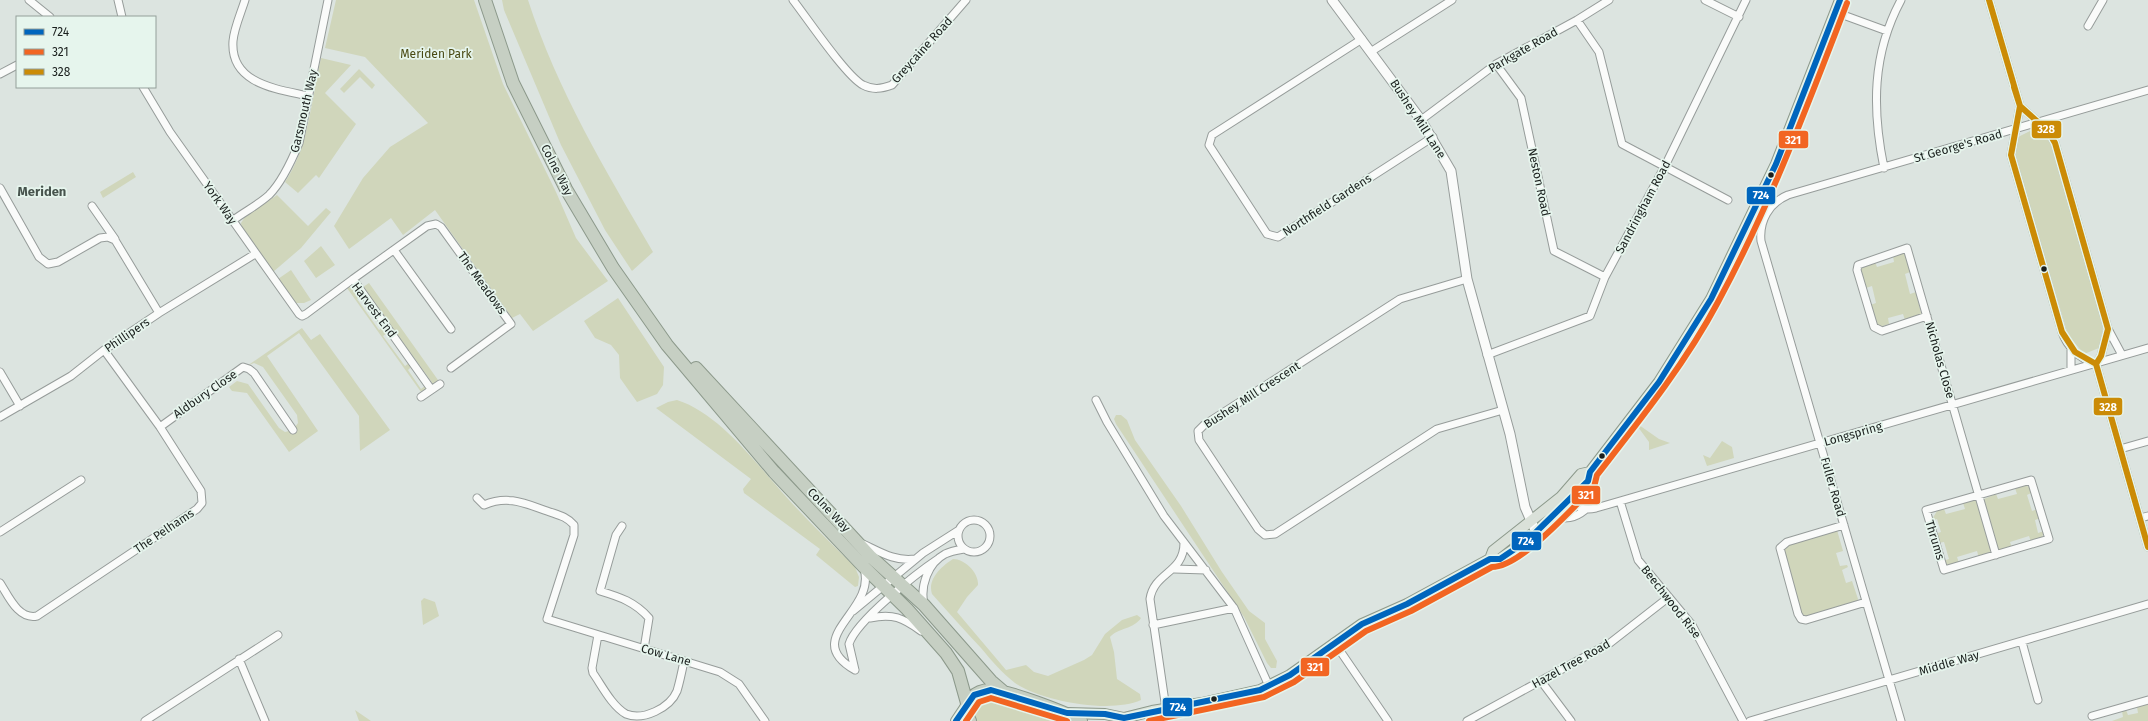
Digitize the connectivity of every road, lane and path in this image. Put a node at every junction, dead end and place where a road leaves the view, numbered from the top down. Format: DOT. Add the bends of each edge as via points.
graph roads {
  1 [pos="118,0"];
  2 [pos="245,0"];
  3 [pos="328,0"];
  4 [pos="485,0"];
  5 [pos="793,0"];
  6 [pos="966,0"];
  7 [pos="1332,0"];
  8 [pos="1452,0"];
  9 [pos="1609,0"];
  10 [pos="1705,0"];
  11 [pos="1746,0"];
  12 [pos="1840,0"];
  13 [pos="1901,0"];
  14 [pos="1989,0"];
  15 [pos="2103,0"];
  16 [pos="33,1"];
  17 [pos="1835,12"];
  18 [pos="49,16"];
  19 [pos="122,16"];
  20 [pos="1739,17"];
  21 [pos="1577,20"];
  22 [pos="2088,26"];
  23 [pos="1887,31"];
  24 [pos="1362,39"];
  25 [pos="1372,52"];
  26 [pos="1496,64"];
  27 [pos="16,66"];
  28 [pos="0,74"];
  29 [pos="144,88"];
  30 [pos="2148,90"];
  31 [pos="308,96"];
  32 [pos="2020,106"];
  33 [pos="1421,120"];
  34 [pos="2039,123"];
  35 [pos="2014,130"];
  36 [pos="1432,137"];
  37 [pos="1665,166"];
  38 [pos="1884,168"];
  39 [pos="0,188"];
  40 [pos="1728,200"];
  41 [pos="92,206"];
  42 [pos="1770,207"];
  43 [pos="232,220"];
  44 [pos="115,240"];
  45 [pos="394,250"];
  46 [pos="255,254"];
  47 [pos="1605,277"];
  48 [pos="353,279"];
  49 [pos="1467,279"];
  50 [pos="159,313"];
  51 [pos="302,316"];
  52 [pos="1927,316"];
  53 [pos="655,326"];
  54 [pos="451,329"];
  55 [pos="2108,329"];
  56 [pos="2071,348"];
  57 [pos="2148,348"];
  58 [pos="104,350"];
  59 [pos="1487,355"];
  60 [pos="2122,355"];
  61 [pos="2096,364"];
  62 [pos="451,368"];
  63 [pos="2071,370"];
  64 [pos="0,372"];
  65 [pos="440,384"];
  66 [pos="431,389"];
  67 [pos="421,397"];
  68 [pos="1096,400"];
  69 [pos="1953,405"];
  70 [pos="20,406"];
  71 [pos="1503,410"];
  72 [pos="0,417"];
  73 [pos="160,426"];
  74 [pos="293,430"];
  75 [pos="2148,441"];
  76 [pos="1820,443"];
  77 [pos="2120,449"];
  78 [pos="81,480"];
  79 [pos="1979,495"];
  80 [pos="1566,497"];
  81 [pos="477,498"];
  82 [pos="1620,501"];
  83 [pos="1585,510"];
  84 [pos="2148,516"];
  85 [pos="1553,517"];
  86 [pos="2140,518"];
  87 [pos="1530,522"];
  88 [pos="1844,525"];
  89 [pos="622,526"];
  90 [pos="959,530"];
  91 [pos="0,532"];
  92 [pos="1536,532"];
  93 [pos="861,543"];
  94 [pos="1184,543"];
  95 [pos="2148,547"];
  96 [pos="964,549"];
  97 [pos="1996,555"];
  98 [pos="916,558"];
  99 [pos="938,559"];
  100 [pos="1490,559"];
  101 [pos="864,567"];
  102 [pos="1174,569"];
  103 [pos="1206,570"];
  104 [pos="893,578"];
  105 [pos="0,584"];
  106 [pos="883,586"];
  107 [pos="903,587"];
  108 [pos="893,596"];
  109 [pos="1669,597"];
  110 [pos="1866,602"];
  111 [pos="2148,604"];
  112 [pos="924,605"];
  113 [pos="1234,608"];
  114 [pos="853,612"];
  115 [pos="869,618"];
  116 [pos="1153,625"];
  117 [pos="278,635"];
  118 [pos="598,635"];
  119 [pos="1334,642"];
  120 [pos="2022,642"];
  121 [pos="938,643"];
  122 [pos="644,649"];
  123 [pos="239,659"];
  124 [pos="684,661"];
  125 [pos="1889,680"];
  126 [pos="1541,681"];
  127 [pos="1269,686"];
  128 [pos="1005,693"];
  129 [pos="2038,700"];
  130 [pos="2148,700"];
  131 [pos="967,705"];
  132 [pos="1166,709"];
  133 [pos="1067,714"];
  134 [pos="2092,716"];
  135 [pos="1122,719"];
  136 [pos="145,721"];
  137 [pos="265,721"];
  138 [pos="765,721"];
  139 [pos="956,721"];
  140 [pos="970,721"];
  141 [pos="1080,721"];
  142 [pos="1388,721"];
  143 [pos="1467,721"];
  144 [pos="1571,721"];
  145 [pos="1743,721"];
  146 [pos="1750,721"];
  147 [pos="1901,721"];
  1 -- 19 [label="street"];
  2 -- 31 [label="street" via="233,41 235,59 241,71 267,86"];
  3 -- 31 [label="street, Garsmouth Way"];
  4 -- 53 [label="highway, Colne Way" via="513,83 566,189 613,268"];
  5 -- 6 [label="street, Greycaine Road" via="854,79 873,89 882,89 892,85"];
  7 -- 24 [label="street, Bushey Mill Lane"];
  8 -- 25 [label="street"];
  9 -- 21 [label="street, Parkgate Road"];
  10 -- 20 [label="street"];
  11 -- 20 [label="street, Sandringham Road"];
  12 -- 17 [label="main road"];
  13 -- 23 [label="street"];
  14 -- 32 [label="street"];
  15 -- 22 [label="street"];
  16 -- 18 [label="street"];
  17 -- 23 [label="street"];
  17 -- 80 [label="main road" via="1776,164 1711,299 1659,382 1590,472 1588,481"];
  20 -- 37 [label="street, Sandringham Road"];
  21 -- 26 [label="street, Parkgate Road"];
  21 -- 37 [label="street" via="1599,52 1622,144"];
  23 -- 38 [label="street" via="1875,103"];
  24 -- 25 [label="street, Bushey Mill Lane"];
  24 -- 36 [label="street, Northfield Gardens" via="1212,136 1209,145 1267,234 1278,237"];
  25 -- 33 [label="street, Bushey Mill Lane"];
  26 -- 33 [label="street, Parkgate Road"];
  26 -- 47 [label="street, Neston Road" via="1521,98 1554,251"];
  27 -- 28 [label="street"];
  29 -- 43 [label="street, York Way" via="170,132"];
  30 -- 34 [label="street, St George's Road"];
  31 -- 43 [label="street, Garsmouth Way" via="299,143 288,168 269,194"];
  32 -- 34 [label="street"];
  32 -- 35 [label="street"];
  33 -- 36 [label="street, Bushey Mill Lane"];
  34 -- 35 [label="street, St George's Road"];
  34 -- 55 [label="street" via="2048,131 2055,143"];
  35 -- 38 [label="street, St George's Road"];
  35 -- 56 [label="street" via="2011,155 2062,332"];
  36 -- 49 [label="street, Bushey Mill Lane" via="1451,171"];
  37 -- 40 [label="street"];
  37 -- 47 [label="street, Sandringham Road"];
  38 -- 42 [label="street, St George's Road" via="1788,195"];
  39 -- 44 [label="street" via="39,257 48,264 58,262 100,238 108,237"];
  41 -- 44 [label="street"];
  42 -- 76 [label="street, Fuller Road" via="1762,223 1761,241"];
  43 -- 46 [label="street, York Way"];
  44 -- 50 [label="street"];
  45 -- 48 [label="street, The Meadows"];
  45 -- 54 [label="street"];
  45 -- 62 [label="street, The Meadows" via="427,226 436,224 441,227 511,324"];
  46 -- 50 [label="street, Phillipers"];
  46 -- 51 [label="street, York Way"];
  47 -- 59 [label="street, Sandringham Road" via="1590,316"];
  48 -- 51 [label="street, Harvest End"];
  48 -- 66 [label="street, Harvest End"];
  49 -- 59 [label="street, Bushey Mill Lane"];
  49 -- 71 [label="street, Bushey Mill Crescent" via="1400,299 1204,425 1198,431 1199,440 1258,529 1265,535 1275,534 1437,429"];
  50 -- 58 [label="street, Phillipers"];
  52 -- 52 [label="street, Nicholas Close" via="1907,248 1858,265 1857,270 1877,330 1882,331"];
  52 -- 69 [label="street, Nicholas Close"];
  53 -- 93 [label="highway, Colne Way" via="673,341 754,432"];
  53 -- 101 [label="highway, Colne Way" via="667,345 756,452"];
  55 -- 60 [label="street"];
  55 -- 61 [label="street" via="2101,356"];
  56 -- 61 [label="street" via="2086,361"];
  56 -- 63 [label="street"];
  57 -- 60 [label="street, Longspring"];
  58 -- 70 [label="street, Phillipers" via="71,376"];
  58 -- 73 [label="street, The Pelhams"];
  59 -- 71 [label="street, Bushey Mill Lane"];
  60 -- 61 [label="street, Longspring"];
  61 -- 63 [label="street, Longspring"];
  61 -- 77 [label="street"];
  63 -- 69 [label="street, Longspring"];
  64 -- 70 [label="street"];
  65 -- 66 [label="street"];
  66 -- 67 [label="street"];
  68 -- 94 [label="street" via="1164,516"];
  69 -- 76 [label="street, Longspring"];
  69 -- 79 [label="street"];
  70 -- 72 [label="street, Phillipers"];
  71 -- 87 [label="street, Bushey Mill Lane"];
  73 -- 74 [label="street, Aldbury Close" via="243,367 254,373"];
  73 -- 105 [label="street, The Pelhams" via="201,491 202,503 197,509 37,616 22,614"];
  75 -- 77 [label="street"];
  76 -- 82 [label="street, Longspring"];
  76 -- 88 [label="street, Fuller Road"];
  77 -- 86 [label="street"];
  78 -- 91 [label="street"];
  79 -- 97 [label="street"];
  79 -- 97 [label="street, Thrums" via="2031,480 2041,510 2049,539"];
  79 -- 97 [label="street, Thrums" via="1926,510 1934,541 1944,570"];
  80 -- 83 [label="street" via="1579,509"];
  80 -- 85 [label="main road"];
  80 -- 87 [label="main road"];
  81 -- 118 [label="street, Cow Lane" via="484,505 496,500 525,502 567,517 574,525 572,540 547,619"];
  82 -- 83 [label="street, Longspring"];
  82 -- 109 [label="street, Beechwood Rise" via="1638,560"];
  83 -- 85 [label="street, Longspring" via="1577,517"];
  84 -- 86 [label="street"];
  85 -- 92 [label="main road"];
  86 -- 95 [label="street"];
  87 -- 92 [label="street, Bushey Mill Lane"];
  87 -- 100 [label="main road" via="1493,551"];
  88 -- 110 [label="street, Fuller Road"];
  88 -- 110 [label="street" via="1783,543 1780,548 1782,558 1799,616 1803,620"];
  89 -- 122 [label="street" via="616,535 600,591 624,598 640,608 649,618"];
  90 -- 96 [label="street" via="959,542"];
  90 -- 96 [label="street" via="964,524 976,521 986,527 989,535 988,543 981,550 971,552"];
  90 -- 98 [label="street"];
  92 -- 100 [label="main road" via="1520,547 1500,560"];
  93 -- 98 [label="street" via="893,557 904,560"];
  93 -- 104 [label="highway, Colne Way" via="871,557"];
  94 -- 102 [label="street" via="1183,554"];
  94 -- 103 [label="street"];
  96 -- 99 [label="street" via="946,553"];
  98 -- 104 [label="street"];
  99 -- 107 [label="street"];
  99 -- 112 [label="street" via="924,581"];
  100 -- 119 [label="main road" via="1407,604 1362,624"];
  101 -- 106 [label="highway, Colne Way"];
  101 -- 114 [label="street" via="866,590"];
  102 -- 103 [label="street"];
  102 -- 116 [label="street" via="1159,580 1153,589 1150,599"];
  103 -- 113 [label="street"];
  104 -- 106 [label="street"];
  104 -- 107 [label="highway, Colne Way"];
  106 -- 108 [label="highway, Colne Way"];
  106 -- 114 [label="street"];
  107 -- 108 [label="street"];
  107 -- 112 [label="highway, Colne Way"];
  108 -- 115 [label="street"];
  108 -- 121 [label="highway, Colne Way"];
  109 -- 126 [label="street, Hazel Tree Road" via="1610,643"];
  109 -- 145 [label="street, Beechwood Rise" via="1699,636"];
  110 -- 125 [label="street, Fuller Road"];
  111 -- 120 [label="street, Middle Way"];
  112 -- 128 [label="highway, Colne Way" via="991,681"];
  113 -- 116 [label="street"];
  113 -- 127 [label="street"];
  114 -- 115 [label="street" via="840,626 835,645 843,664 855,670 849,644 857,628"];
  115 -- 121 [label="street" via="883,615 904,619"];
  116 -- 132 [label="street"];
  117 -- 123 [label="street"];
  118 -- 122 [label="street, Cow Lane"];
  118 -- 124 [label="street" via="593,673 619,709 630,717 654,714 668,703 677,691"];
  119 -- 127 [label="main road" via="1300,668"];
  119 -- 142 [label="street"];
  120 -- 125 [label="street, Middle Way"];
  120 -- 129 [label="street"];
  121 -- 131 [label="highway, Colne Way" via="958,671"];
  122 -- 124 [label="street, Cow Lane"];
  123 -- 136 [label="street"];
  123 -- 137 [label="street"];
  124 -- 138 [label="street, Cow Lane" via="712,668 734,680 747,693"];
  125 -- 146 [label="street, Middle Way"];
  125 -- 147 [label="street, Fuller Road"];
  126 -- 143 [label="street, Hazel Tree Road"];
  126 -- 144 [label="street"];
  127 -- 132 [label="main road" via="1250,693"];
  128 -- 131 [label="highway" via="982,691 974,695"];
  128 -- 133 [label="highway"];
  130 -- 134 [label="street"];
  131 -- 139 [label="main road"];
  131 -- 140 [label="highway, Colne Way"];
  132 -- 135 [label="main road"];
  133 -- 135 [label="main road" via="1105,714"];
  133 -- 141 [label="highway"];
}
